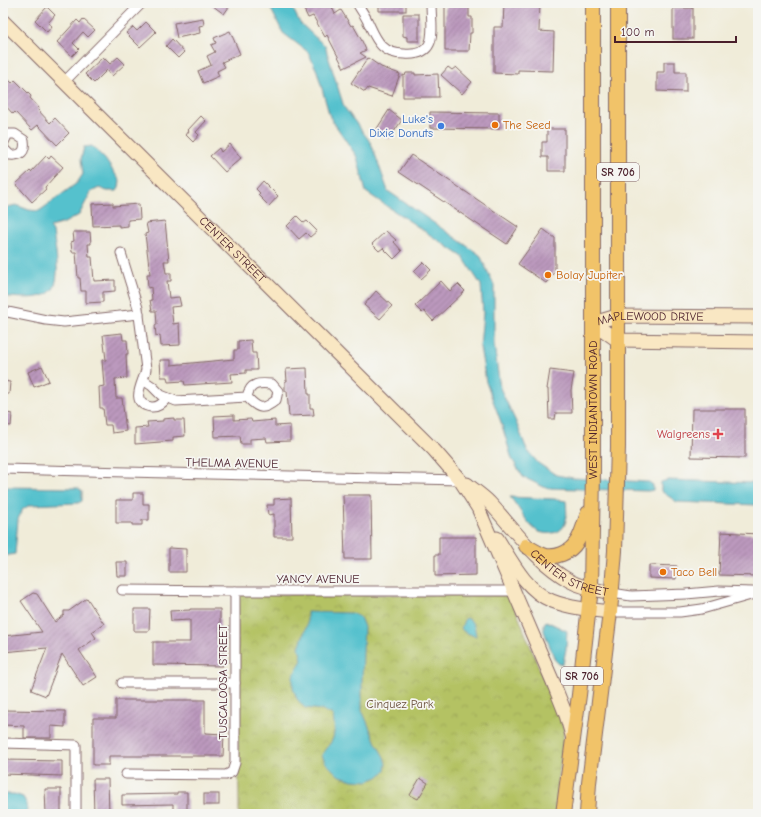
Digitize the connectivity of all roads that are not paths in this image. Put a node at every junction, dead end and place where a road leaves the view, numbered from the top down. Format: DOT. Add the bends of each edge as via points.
graph roads {
  1 [pos="142,3"];
  2 [pos="357,3"];
  3 [pos="431,3"];
  4 [pos="593,3"];
  5 [pos="618,3"];
  6 [pos="3,21"];
  7 [pos="64,82"];
  8 [pos="121,253"];
  9 [pos="3,311"];
  10 [pos="139,314"];
  11 [pos="617,316"];
  12 [pos="758,318"];
  13 [pos="593,324"];
  14 [pos="617,340"];
  15 [pos="758,342"];
  16 [pos="143,380"];
  17 [pos="247,397"];
  18 [pos="167,398"];
  19 [pos="3,469"];
  20 [pos="460,480"];
  21 [pos="593,499"];
  22 [pos="478,508"];
  23 [pos="526,546"];
  24 [pos="591,588"];
  25 [pos="122,590"];
  26 [pos="235,591"];
  27 [pos="513,591"];
  28 [pos="612,593"];
  29 [pos="758,593"];
  30 [pos="589,610"];
  31 [pos="610,612"];
  32 [pos="122,683"];
  33 [pos="235,683"];
  34 [pos="573,741"];
  35 [pos="3,743"];
  36 [pos="126,774"];
  37 [pos="76,814"];
  38 [pos="563,814"];
  39 [pos="587,814"];
  1 -- 7 [label="street"];
  2 -- 3 [label="street" via="377,40 389,52 420,54 428,48 431,41"];
  4 -- 13 [label="main road, WEST INDIANTOWN ROAD / SR 706"];
  5 -- 11 [label="main road, WEST INDIANTOWN ROAD / SR 706"];
  6 -- 7 [label="street, CENTER STREET"];
  7 -- 20 [label="street, CENTER STREET" via="434,450"];
  8 -- 10 [label="street"];
  9 -- 10 [label="street" via="64,322"];
  10 -- 16 [label="street" via="146,369"];
  11 -- 12 [label="street, MAPLEWOOD DRIVE"];
  11 -- 13 [label="street, MAPLEWOOD DRIVE"];
  11 -- 14 [label="main road, WEST INDIANTOWN ROAD / SR 706"];
  13 -- 14 [label="street, MAPLEWOOD DRIVE"];
  13 -- 21 [label="main road, WEST INDIANTOWN ROAD / SR 706"];
  14 -- 15 [label="street, MAPLEWOOD DRIVE"];
  14 -- 28 [label="main road, WEST INDIANTOWN ROAD / SR 706" via="617,472"];
  16 -- 18 [label="street"];
  16 -- 18 [label="street" via="138,391 141,402 152,407 162,404"];
  17 -- 18 [label="street" via="182,401"];
  19 -- 20 [label="street, THELMA AVENUE"];
  20 -- 22 [label="street, CENTER STREET"];
  20 -- 23 [label="street, CENTER STREET" via="488,500"];
  21 -- 23 [label="main road" via="580,536 570,550 546,556"];
  21 -- 24 [label="main road, WEST INDIANTOWN ROAD / SR 706"];
  22 -- 27 [label="street, CENTER STREET"];
  22 -- 30 [label="street" via="519,572 535,589 551,601"];
  23 -- 24 [label="street, CENTER STREET" via="571,582"];
  24 -- 28 [label="street, CENTER STREET"];
  24 -- 30 [label="main road, WEST INDIANTOWN ROAD / SR 706"];
  25 -- 26 [label="street, YANCY AVENUE"];
  26 -- 27 [label="street, YANCY AVENUE"];
  26 -- 33 [label="street, TUSCALOOSA STREET"];
  27 -- 34 [label="street, CENTER STREET" via="561,702"];
  28 -- 29 [label="street, CENTER STREET" via="631,596 718,591"];
  28 -- 31 [label="main road, WEST INDIANTOWN ROAD / SR 706"];
  29 -- 31 [label="street, CENTER STREET" via="702,609 680,612"];
  30 -- 31 [label="street"];
  30 -- 34 [label="main road, WEST INDIANTOWN ROAD / SR 706"];
  31 -- 39 [label="main road, WEST INDIANTOWN ROAD / SR 706" via="595,723"];
  32 -- 33 [label="street"];
  33 -- 36 [label="street, TUSCALOOSA STREET" via="235,763 232,772 226,775"];
  34 -- 38 [label="main road, WEST INDIANTOWN ROAD / SR 706"];
  35 -- 37 [label="street" via="76,744"];
}
